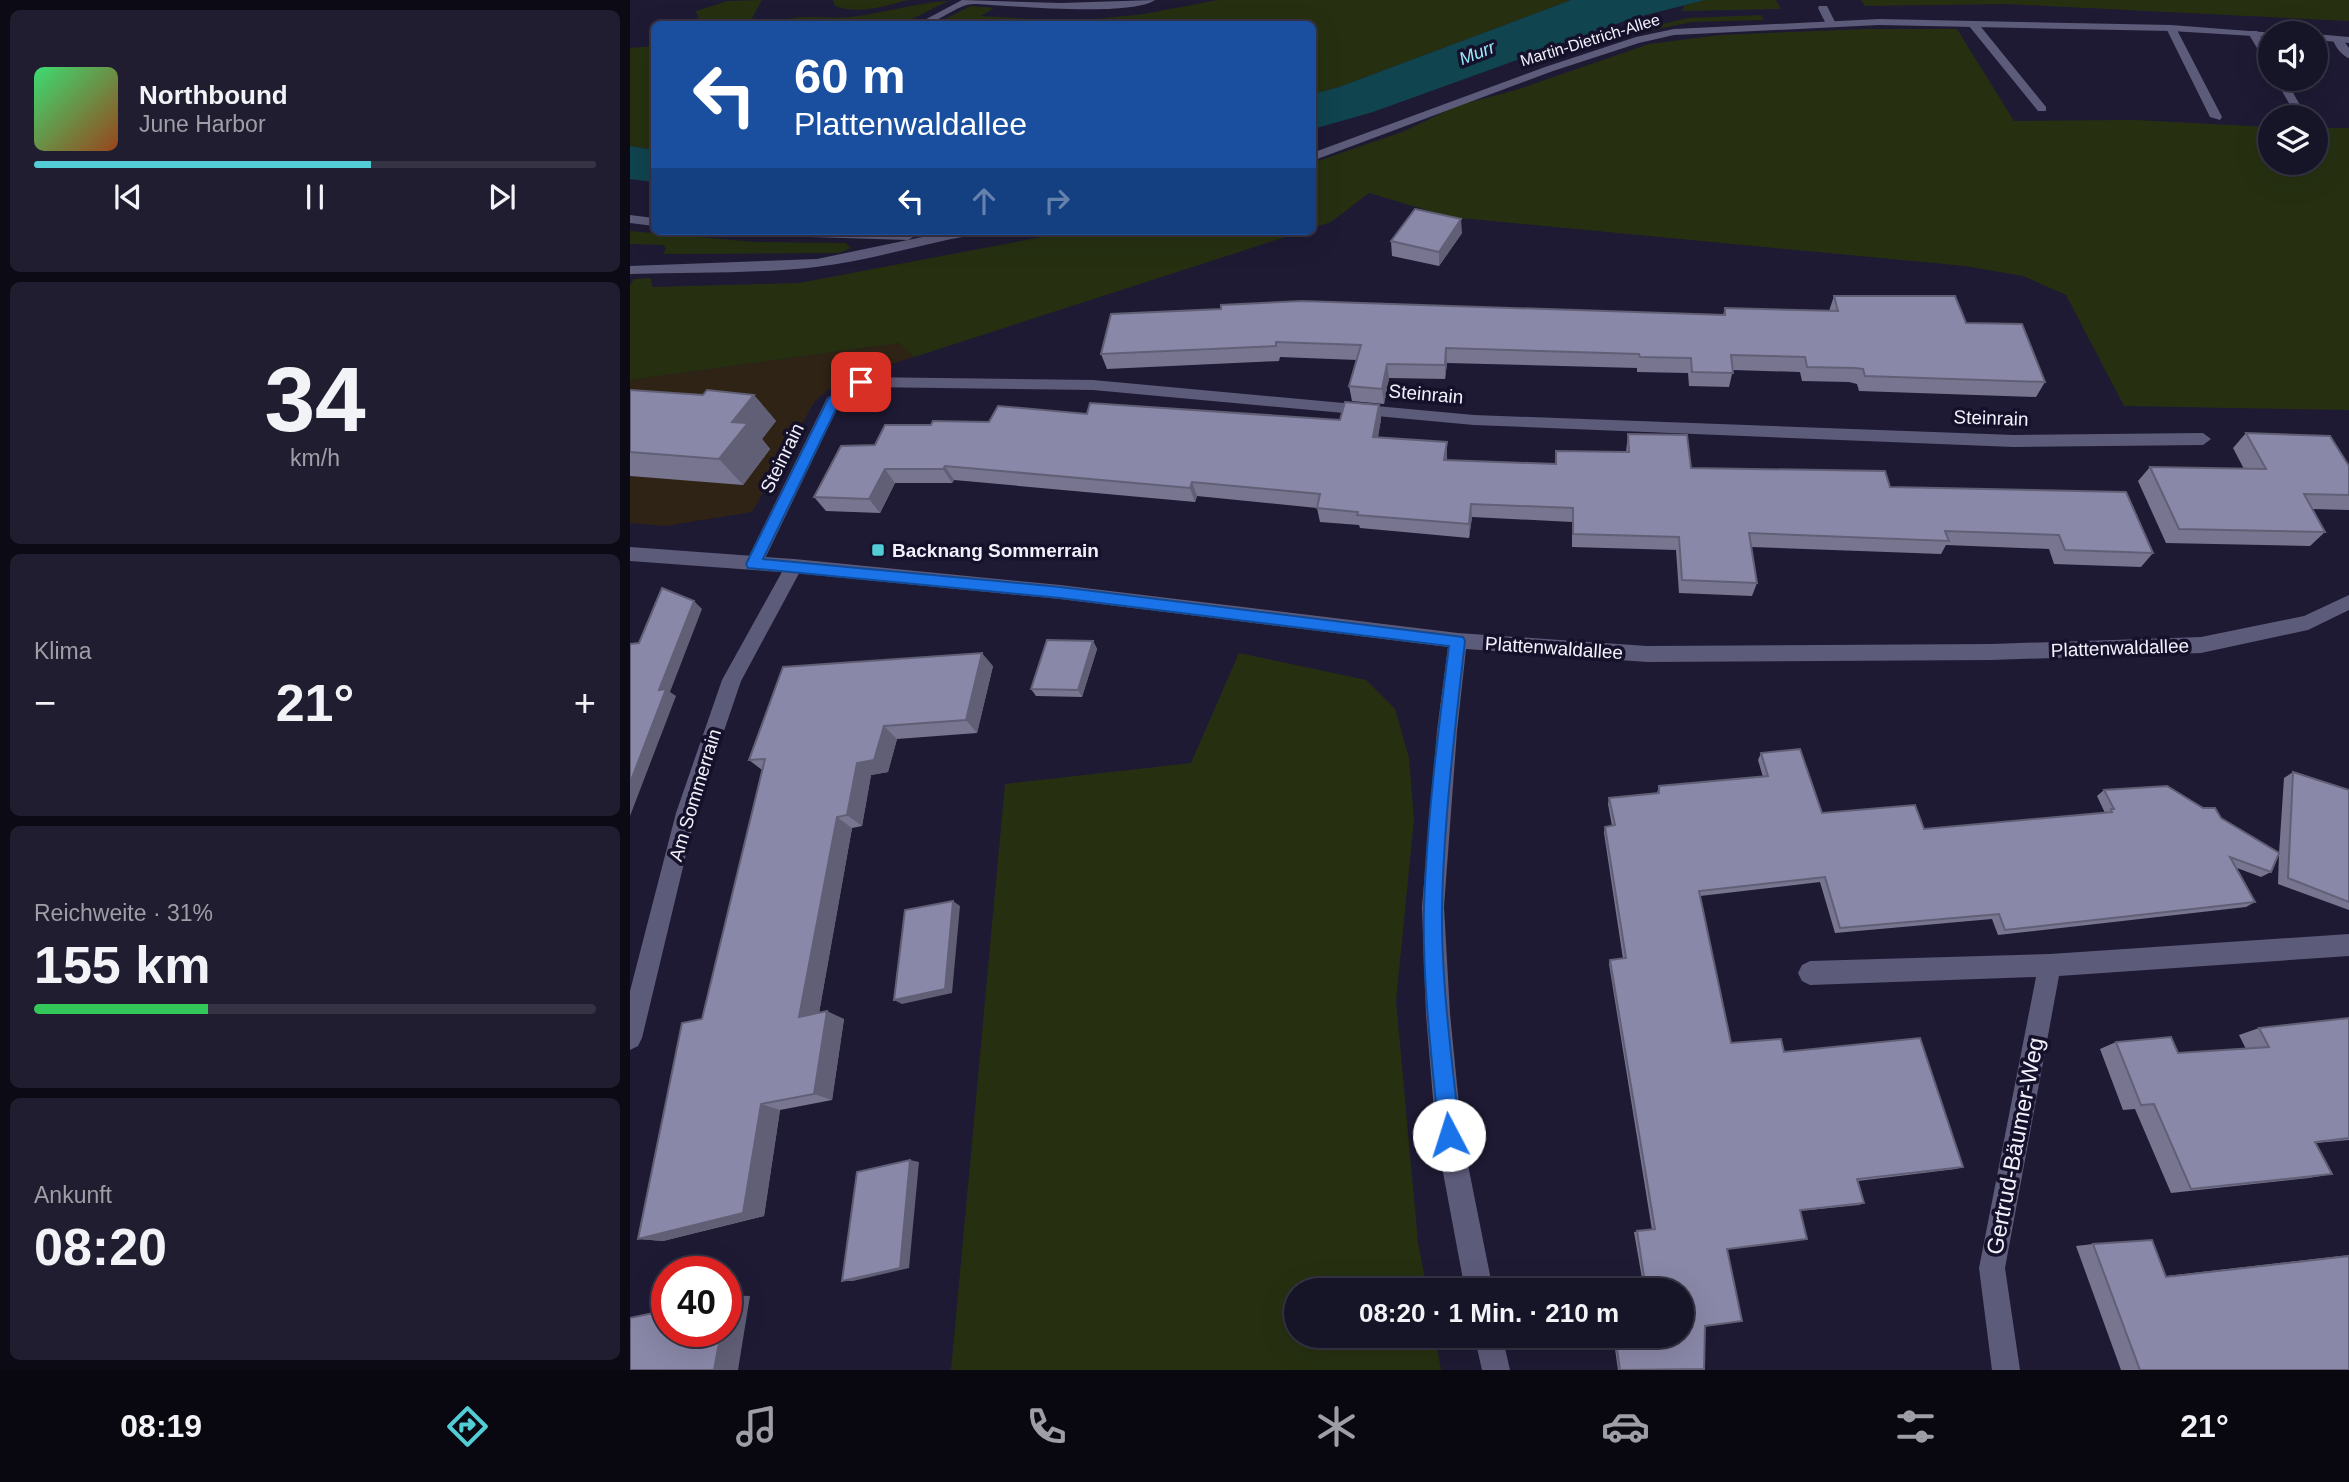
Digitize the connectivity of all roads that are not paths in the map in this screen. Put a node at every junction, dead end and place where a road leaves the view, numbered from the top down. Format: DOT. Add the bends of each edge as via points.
graph roads {
  1 [pos="971,0"];
  2 [pos="1150,0"];
  3 [pos="1823,8"];
  4 [pos="928,21"];
  5 [pos="1831,24"];
  6 [pos="1973,24"];
  7 [pos="2172,28"];
  8 [pos="2253,33"];
  9 [pos="2258,33"];
  10 [pos="2343,39"];
  11 [pos="2258,41"];
  12 [pos="2349,55"];
  13 [pos="2042,109"];
  14 [pos="2216,117"];
  15 [pos="1316,156"];
  16 [pos="630,219"];
  17 [pos="651,222"];
  18 [pos="863,235"];
  19 [pos="944,235"];
  20 [pos="937,236"];
  21 [pos="630,270"];
  22 [pos="2203,439"];
  23 [pos="630,554"];
  24 [pos="754,564"];
  25 [pos="794,566"];
  26 [pos="2349,602"];
  27 [pos="1458,641"];
  28 [pos="2349,945"];
  29 [pos="2050,965"];
  30 [pos="1810,974"];
  31 [pos="630,1038"];
  32 [pos="1477,1278"];
  33 [pos="1491,1348"];
  34 [pos="1496,1370"];
  35 [pos="2006,1370"];
  1 -- 2 [label="street" via="1068,6"];
  1 -- 4 [label="street"];
  3 -- 5 [label="street"];
  5 -- 6 [label="street, Martin-Dietrich-Allee"];
  5 -- 15 [label="street, Martin-Dietrich-Allee" via="1696,30 1636,40"];
  6 -- 7 [label="street, Martin-Dietrich-Allee"];
  6 -- 13 [label="street"];
  7 -- 8 [label="street, Martin-Dietrich-Allee"];
  7 -- 14 [label="street"];
  8 -- 9 [label="street, Martin-Dietrich-Allee"];
  8 -- 11 [label="street"];
  10 -- 12 [label="street"];
  16 -- 17 [label="street"];
  18 -- 20 [label="street"];
  19 -- 20 [label="street"];
  20 -- 21 [label="street" via="843,260"];
  22 -- 24 [label="street, Steinrain" via="2014,441 1488,420 1093,386 861,382 833,402"];
  23 -- 24 [label="street, Plattenwaldallee"];
  24 -- 25 [label="street, Plattenwaldallee"];
  25 -- 27 [label="street, Plattenwaldallee" via="1060,592"];
  25 -- 31 [label="street, Am Sommerrain" via="732,680 686,813"];
  26 -- 27 [label="street, Plattenwaldallee" via="2308,623 2201,645 1991,652 1647,654"];
  27 -- 32 [label="street" via="1433,907 1449,1135"];
  28 -- 29 [label="street"];
  29 -- 30 [label="street"];
  29 -- 35 [label="street, Gertrud-Bäumer-Weg" via="1992,1268"];
  33 -- 34 [label="street"];
}
